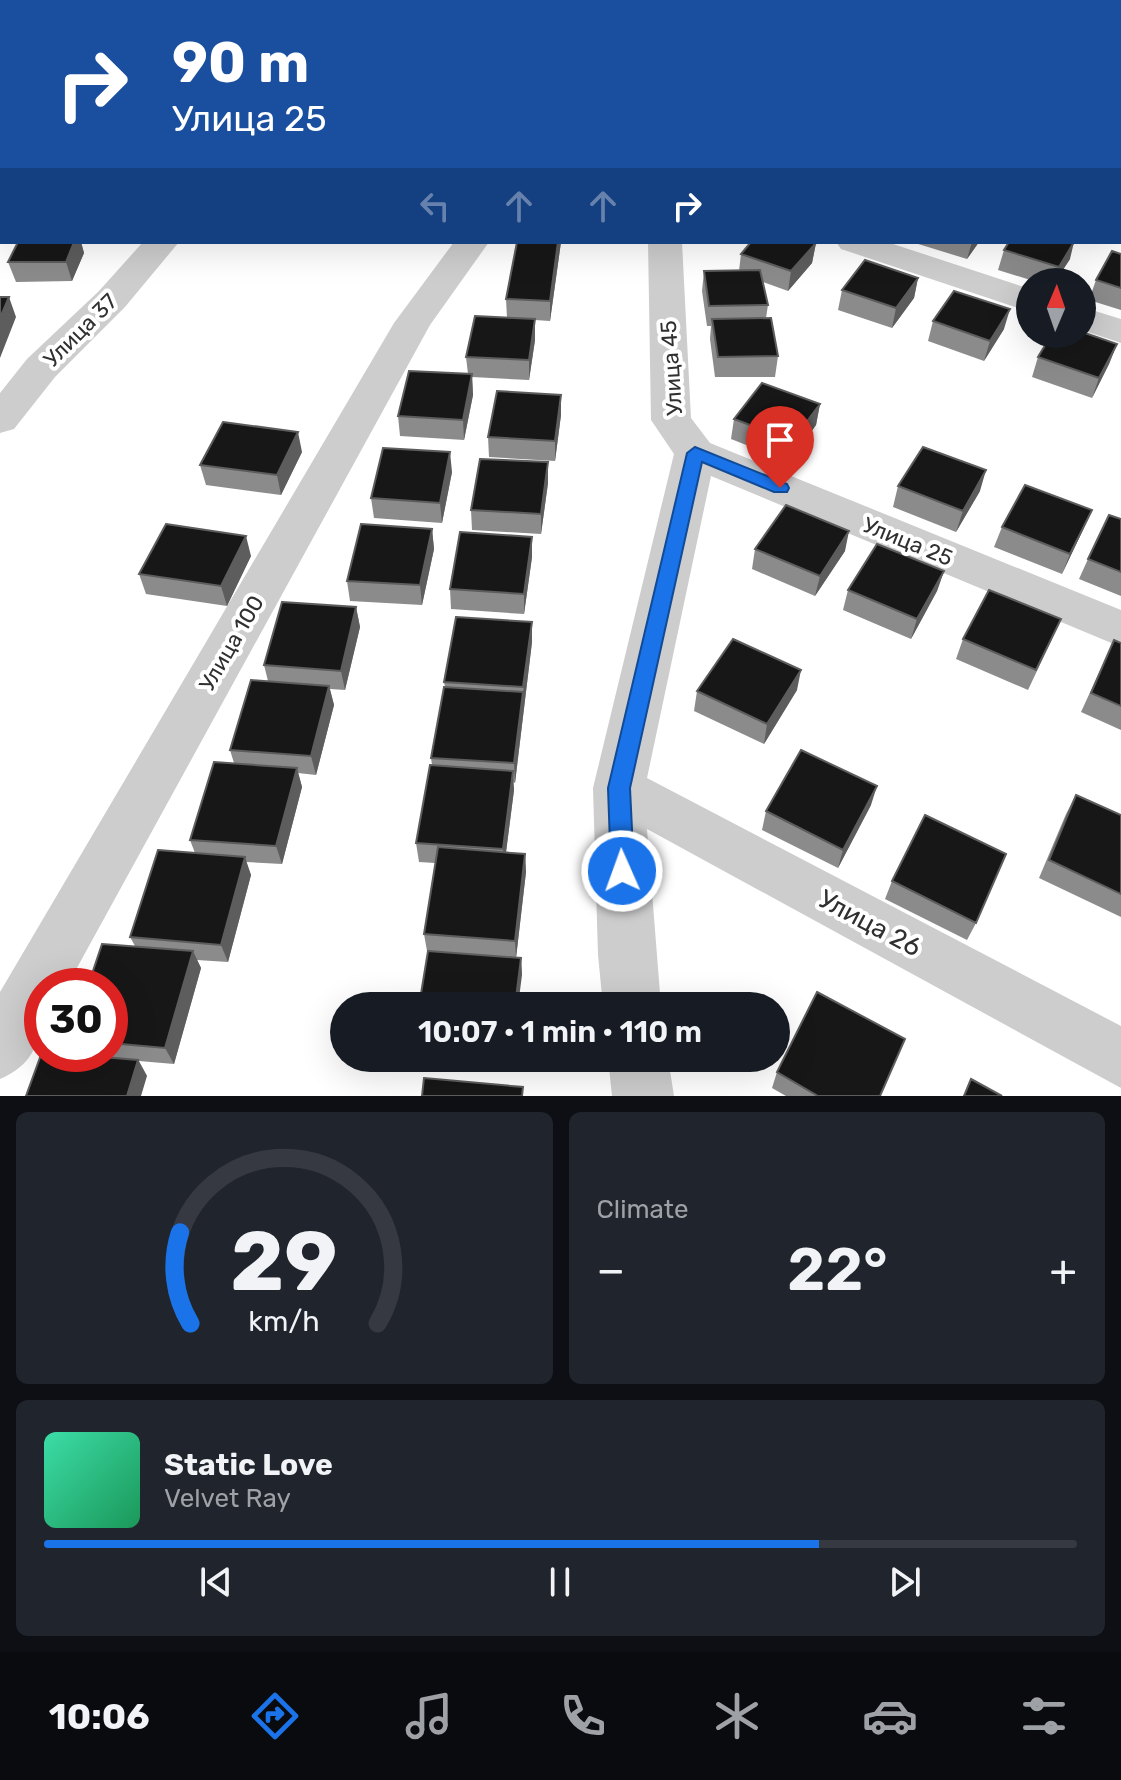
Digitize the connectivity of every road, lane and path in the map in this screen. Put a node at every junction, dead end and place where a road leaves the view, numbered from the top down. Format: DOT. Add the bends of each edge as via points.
graph roads {
  1 [pos="160,244"];
  2 [pos="471,244"];
  3 [pos="665,244"];
  4 [pos="859,244"];
  5 [pos="1016,296"];
  6 [pos="1096,323"];
  7 [pos="1121,331"];
  8 [pos="0,420"];
  9 [pos="695,453"];
  10 [pos="1121,629"];
  11 [pos="619,788"];
  12 [pos="630,992"];
  13 [pos="0,1049"];
  14 [pos="1121,1058"];
  15 [pos="640,1072"];
  16 [pos="643,1096"];
  1 -- 8 [label="street, Улица 37" via="41,368"];
  2 -- 13 [label="street, Улица 100" via="413,323"];
  3 -- 9 [label="street, Улица 45" via="671,420"];
  4 -- 5 [label="street"];
  6 -- 7 [label="street"];
  9 -- 10 [label="street, Улица 25"];
  9 -- 11 [label="street"];
  11 -- 12 [label="street"];
  11 -- 14 [label="street, Улица 26"];
  15 -- 16 [label="street"];
}
